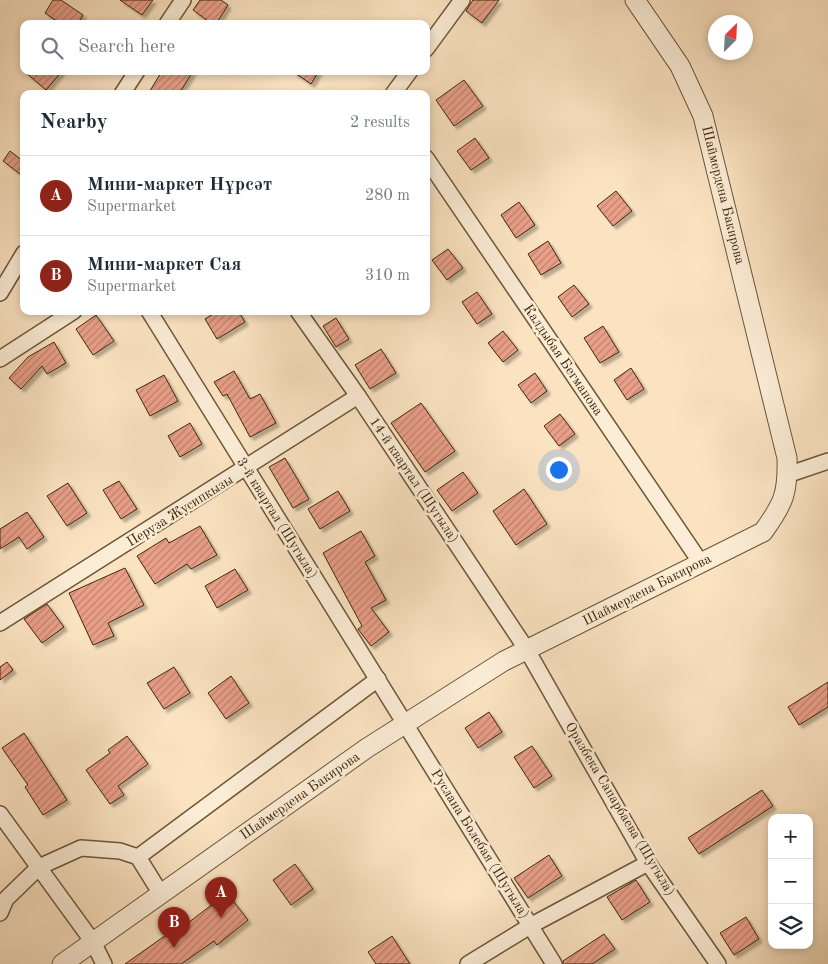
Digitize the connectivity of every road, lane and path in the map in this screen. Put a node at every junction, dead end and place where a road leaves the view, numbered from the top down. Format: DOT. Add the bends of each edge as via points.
graph roads {
  1 [pos="183,0"];
  2 [pos="462,0"];
  3 [pos="635,0"];
  4 [pos="170,20"];
  5 [pos="430,44"];
  6 [pos="134,75"];
  7 [pos="407,75"];
  8 [pos="124,90"];
  9 [pos="396,90"];
  10 [pos="430,164"];
  11 [pos="20,260"];
  12 [pos="0,293"];
  13 [pos="68,315"];
  14 [pos="151,315"];
  15 [pos="301,315"];
  16 [pos="0,359"];
  17 [pos="358,396"];
  18 [pos="828,461"];
  19 [pos="246,469"];
  20 [pos="787,475"];
  21 [pos="701,563"];
  22 [pos="0,623"];
  23 [pos="527,650"];
  24 [pos="378,679"];
  25 [pos="406,724"];
  26 [pos="0,814"];
  27 [pos="138,857"];
  28 [pos="648,863"];
  29 [pos="38,867"];
  30 [pos="162,894"];
  31 [pos="0,913"];
  32 [pos="530,926"];
  33 [pos="93,942"];
  34 [pos="62,964"];
  35 [pos="104,964"];
  36 [pos="468,964"];
  37 [pos="554,964"];
  38 [pos="718,964"];
  1 -- 4 [label="street"];
  2 -- 5 [label="street"];
  3 -- 20 [label="street, Шаймердена Бакирова" via="680,66 703,116 774,401 787,458"];
  6 -- 8 [label="street"];
  7 -- 9 [label="street"];
  10 -- 21 [label="street, Калдыбая Бегманова"];
  11 -- 12 [label="street"];
  13 -- 16 [label="street"];
  14 -- 19 [label="street, 3-й квартал (Шугыла)"];
  15 -- 17 [label="street, 14-й квартал (Шугыла)"];
  17 -- 19 [label="street, Перуза Жусипкызы"];
  17 -- 23 [label="street, 14-й квартал (Шугыла)"];
  18 -- 20 [label="street"];
  19 -- 22 [label="street, Перуза Жусипкызы"];
  19 -- 24 [label="street, 3-й квартал (Шугыла)"];
  20 -- 21 [label="street, Шаймердена Бакирова" via="788,486 777,513 763,532"];
  21 -- 23 [label="street, Шаймердена Бакирова"];
  23 -- 25 [label="street, Шаймердена Бакирова" via="504,661"];
  23 -- 28 [label="street, Оразбека Сапарбаева (Шугыла)"];
  24 -- 25 [label="street, 3-й квартал (Шугыла)"];
  24 -- 27 [label="street"];
  25 -- 30 [label="street, Шаймердена Бакирова" via="367,748"];
  25 -- 32 [label="street, Руслана Болебая (Шугыла)"];
  26 -- 29 [label="street"];
  27 -- 29 [label="street" via="120,851 80,848"];
  27 -- 30 [label="street"];
  28 -- 32 [label="street"];
  28 -- 38 [label="street, Оразбека Сапарбаева (Шугыла)"];
  29 -- 31 [label="street" via="6,899"];
  29 -- 33 [label="street"];
  30 -- 33 [label="street, Шаймердена Бакирова"];
  32 -- 36 [label="street"];
  32 -- 37 [label="street, Руслана Болебая (Шугыла)"];
  33 -- 34 [label="street, Шаймердена Бакирова"];
  33 -- 35 [label="street"];
}
